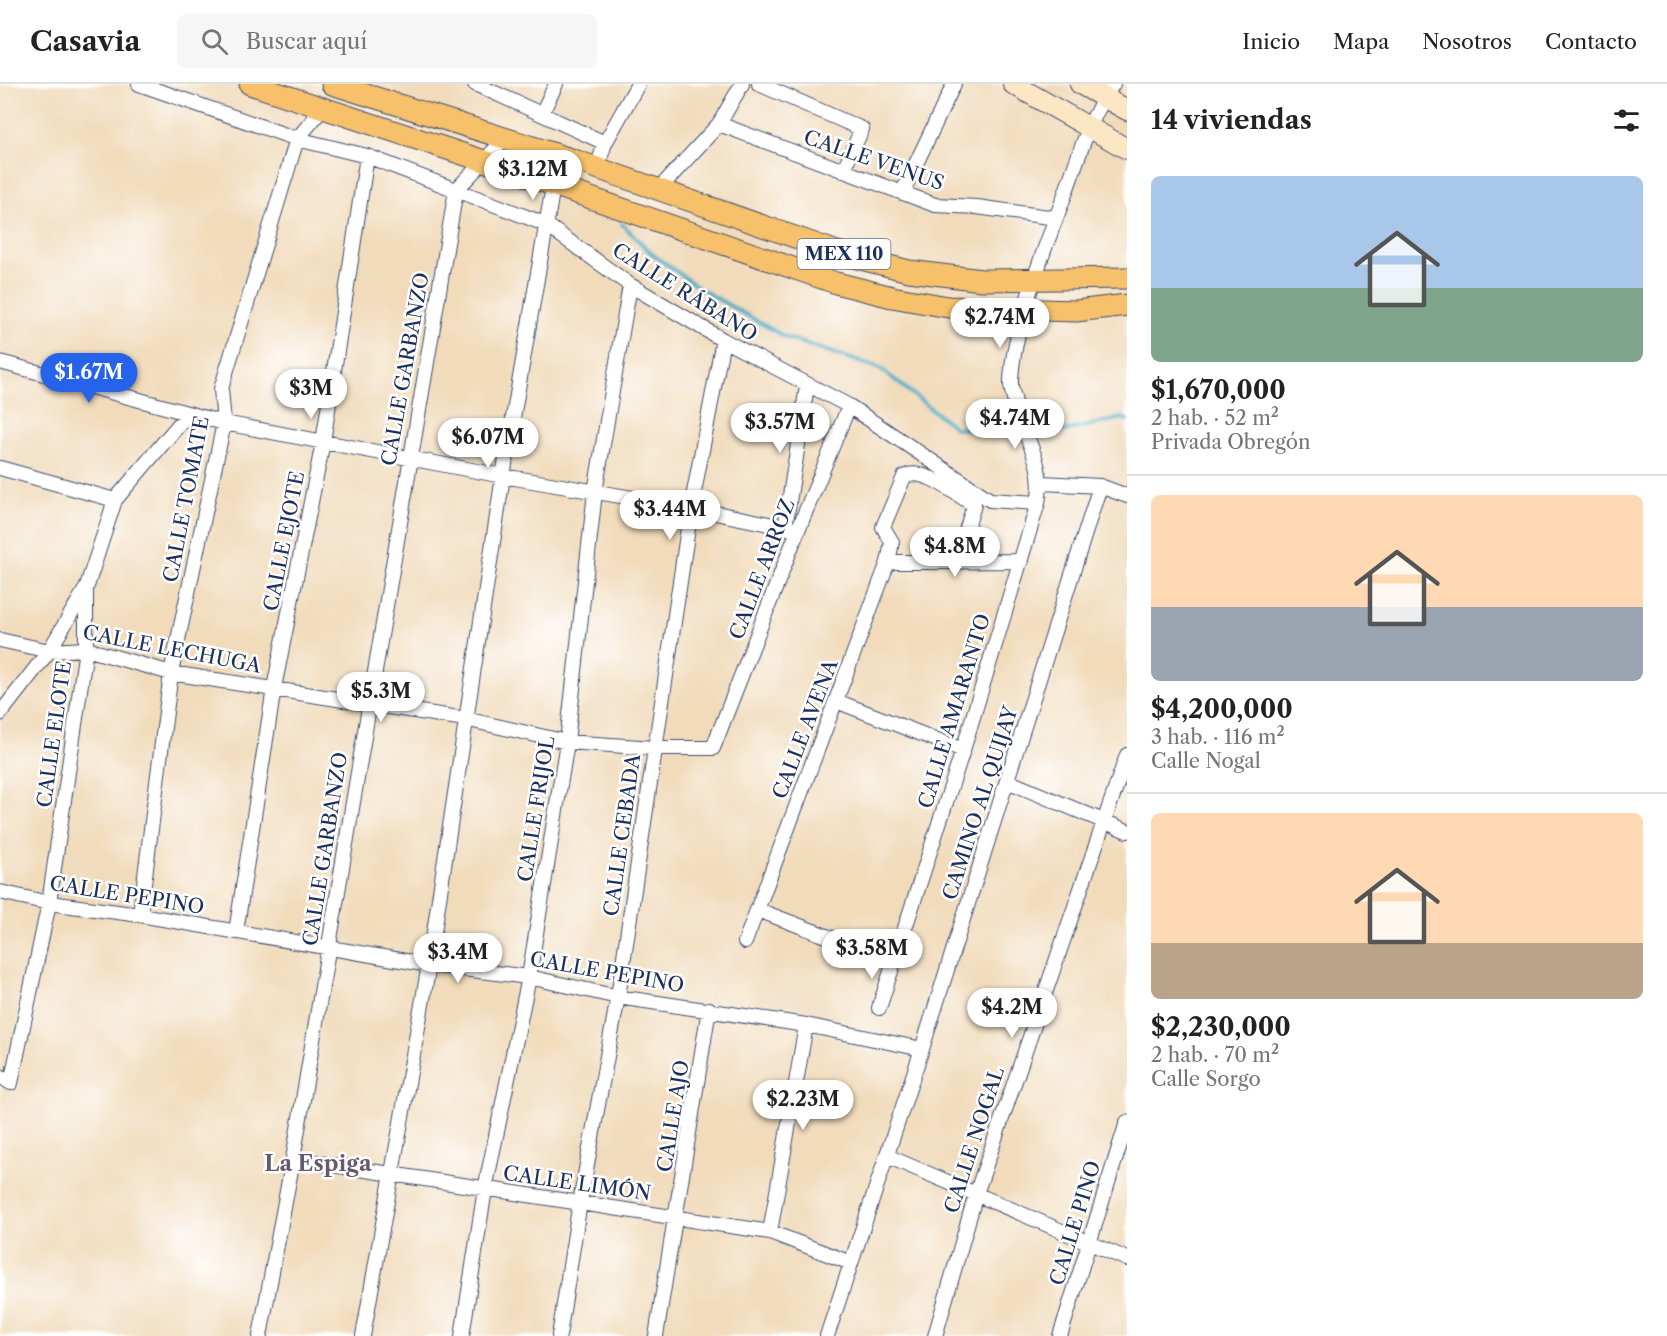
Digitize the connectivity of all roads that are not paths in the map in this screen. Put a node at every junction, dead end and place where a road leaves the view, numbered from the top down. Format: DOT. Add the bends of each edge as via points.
graph roads {
  1 [pos="139,84"];
  2 [pos="250,84"];
  3 [pos="332,84"];
  4 [pos="475,84"];
  5 [pos="556,84"];
  6 [pos="638,84"];
  7 [pos="742,84"];
  8 [pos="759,84"];
  9 [pos="954,84"];
  10 [pos="1013,84"];
  11 [pos="1080,84"];
  12 [pos="1109,90"];
  13 [pos="323,108"];
  14 [pos="1127,110"];
  15 [pos="542,113"];
  16 [pos="719,124"];
  17 [pos="1089,128"];
  18 [pos="297,139"];
  19 [pos="504,140"];
  20 [pos="605,142"];
  21 [pos="1127,149"];
  22 [pos="367,156"];
  23 [pos="484,161"];
  24 [pos="597,168"];
  25 [pos="843,171"];
  26 [pos="562,188"];
  27 [pos="659,189"];
  28 [pos="456,190"];
  29 [pos="902,193"];
  30 [pos="1056,218"];
  31 [pos="545,224"];
  32 [pos="1127,278"];
  33 [pos="1035,281"];
  34 [pos="630,285"];
  35 [pos="1127,305"];
  36 [pos="1027,308"];
  37 [pos="723,340"];
  38 [pos="0,362"];
  39 [pos="807,386"];
  40 [pos="849,406"];
  41 [pos="187,415"];
  42 [pos="224,423"];
  43 [pos="323,442"];
  44 [pos="410,457"];
  45 [pos="0,468"];
  46 [pos="503,476"];
  47 [pos="1041,477"];
  48 [pos="1101,486"];
  49 [pos="595,492"];
  50 [pos="1127,496"];
  51 [pos="115,500"];
  52 [pos="1038,503"];
  53 [pos="691,508"];
  54 [pos="791,529"];
  55 [pos="1021,561"];
  56 [pos="888,562"];
  57 [pos="956,563"];
  58 [pos="86,588"];
  59 [pos="0,640"];
  60 [pos="86,649"];
  61 [pos="50,651"];
  62 [pos="171,673"];
  63 [pos="274,688"];
  64 [pos="836,701"];
  65 [pos="368,705"];
  66 [pos="0,714"];
  67 [pos="465,719"];
  68 [pos="567,742"];
  69 [pos="654,748"];
  70 [pos="713,748"];
  71 [pos="963,750"];
  72 [pos="1127,754"];
  73 [pos="1007,781"];
  74 [pos="1104,822"];
  75 [pos="1127,831"];
  76 [pos="0,892"];
  77 [pos="49,903"];
  78 [pos="758,910"];
  79 [pos="140,915"];
  80 [pos="236,932"];
  81 [pos="746,942"];
  82 [pos="329,948"];
  83 [pos="895,962"];
  84 [pos="429,965"];
  85 [pos="529,977"];
  86 [pos="618,997"];
  87 [pos="879,1008"];
  88 [pos="709,1009"];
  89 [pos="806,1025"];
  90 [pos="922,1049"];
  91 [pos="0,1076"];
  92 [pos="1127,1122"];
  93 [pos="886,1156"];
  94 [pos="293,1159"];
  95 [pos="392,1173"];
  96 [pos="485,1189"];
  97 [pos="976,1194"];
  98 [pos="580,1202"];
  99 [pos="677,1217"];
  100 [pos="770,1232"];
  101 [pos="1090,1244"];
  102 [pos="1127,1259"];
  103 [pos="851,1263"];
  104 [pos="260,1336"];
  105 [pos="363,1336"];
  106 [pos="462,1336"];
  107 [pos="559,1336"];
  108 [pos="656,1336"];
  109 [pos="827,1336"];
  110 [pos="935,1336"];
  111 [pos="1060,1336"];
  1 -- 18 [label="street, CALLE RÁBANO"];
  2 -- 13 [label="main road, MEX 110"];
  3 -- 19 [label="main road, MEX 110"];
  4 -- 15 [label="street"];
  5 -- 15 [label="street"];
  6 -- 20 [label="street"];
  7 -- 16 [label="street"];
  8 -- 25 [label="street" via="862,129"];
  9 -- 29 [label="street"];
  10 -- 17 [label="main road"];
  11 -- 12 [label="main road"];
  12 -- 14 [label="main road"];
  12 -- 17 [label="street"];
  13 -- 18 [label="street, CALLE TOMATE"];
  13 -- 23 [label="main road, MEX 110"];
  15 -- 20 [label="street"];
  16 -- 25 [label="street, CALLE VENUS"];
  16 -- 27 [label="street"];
  17 -- 21 [label="main road"];
  17 -- 30 [label="street"];
  18 -- 22 [label="street, CALLE RÁBANO"];
  18 -- 42 [label="street, CALLE TOMATE" via="221,389"];
  19 -- 23 [label="street"];
  19 -- 24 [label="main road, MEX 110"];
  20 -- 24 [label="street"];
  22 -- 28 [label="street, CALLE RÁBANO"];
  22 -- 43 [label="street, CALLE EJOTE"];
  23 -- 26 [label="main road, MEX 110"];
  23 -- 28 [label="street"];
  24 -- 27 [label="main road, MEX 110"];
  25 -- 29 [label="street, CALLE VENUS"];
  26 -- 31 [label="street"];
  26 -- 36 [label="main road, MEX 110" via="836,283 948,307"];
  27 -- 33 [label="main road, MEX 110" via="909,271 982,280"];
  28 -- 31 [label="street, CALLE RÁBANO"];
  28 -- 44 [label="street, CALLE GARBANZO"];
  29 -- 30 [label="street, CALLE VENUS" via="935,205"];
  30 -- 33 [label="street"];
  31 -- 34 [label="street, CALLE RÁBANO"];
  31 -- 46 [label="street"];
  32 -- 33 [label="main road, MEX 110"];
  33 -- 36 [label="street"];
  34 -- 37 [label="street, CALLE RÁBANO"];
  34 -- 49 [label="street, CALLE FRIJOL"];
  35 -- 36 [label="main road, MEX 110" via="1076,311"];
  36 -- 47 [label="street" via="1010,383"];
  37 -- 39 [label="street, CALLE RÁBANO"];
  37 -- 53 [label="street, CALLE CEBADA"];
  38 -- 41 [label="street"];
  39 -- 40 [label="street, CALLE RÁBANO"];
  39 -- 54 [label="street, CALLE ARROZ"];
  40 -- 52 [label="street, CALLE RÁBANO" via="990,500"];
  40 -- 54 [label="street, CALLE ARROZ"];
  41 -- 42 [label="street"];
  41 -- 51 [label="street, CALLE ELOTE"];
  42 -- 43 [label="street"];
  42 -- 62 [label="street, CALLE TOMATE"];
  43 -- 44 [label="street"];
  43 -- 63 [label="street, CALLE EJOTE"];
  44 -- 46 [label="street"];
  44 -- 65 [label="street, CALLE GARBANZO"];
  45 -- 51 [label="street"];
  46 -- 49 [label="street"];
  46 -- 67 [label="street"];
  47 -- 48 [label="street"];
  47 -- 52 [label="street, CALLE AMARANTO"];
  48 -- 50 [label="street"];
  48 -- 73 [label="street, CAMINO AL QUIJAY"];
  49 -- 53 [label="street"];
  49 -- 68 [label="street, CALLE FRIJOL"];
  51 -- 58 [label="street, CALLE ELOTE"];
  52 -- 55 [label="street, CALLE AMARANTO"];
  53 -- 54 [label="street"];
  53 -- 69 [label="street, CALLE CEBADA"];
  54 -- 70 [label="street, CALLE ARROZ"];
  55 -- 57 [label="street"];
  55 -- 71 [label="street, CALLE AMARANTO"];
  56 -- 57 [label="street"];
  56 -- 57 [label="street" via="892,542 882,527 904,477 910,472 921,473 974,505"];
  56 -- 64 [label="street, CALLE AVENA"];
  58 -- 60 [label="street, CALLE ELOTE"];
  58 -- 61 [label="street"];
  59 -- 61 [label="street, CALLE LECHUGA"];
  60 -- 61 [label="street, CALLE LECHUGA"];
  60 -- 62 [label="street, CALLE LECHUGA"];
  60 -- 77 [label="street, CALLE ELOTE"];
  61 -- 66 [label="street"];
  62 -- 63 [label="street, CALLE LECHUGA"];
  62 -- 79 [label="street, CALLE TOMATE"];
  63 -- 65 [label="street, CALLE LECHUGA"];
  63 -- 80 [label="street, CALLE EJOTE"];
  64 -- 71 [label="street"];
  64 -- 78 [label="street, CALLE AVENA"];
  65 -- 67 [label="street, CALLE LECHUGA"];
  65 -- 82 [label="street, CALLE GARBANZO"];
  67 -- 68 [label="street, CALLE LECHUGA"];
  67 -- 84 [label="street"];
  68 -- 69 [label="street, CALLE LECHUGA"];
  68 -- 85 [label="street, CALLE FRIJOL"];
  69 -- 70 [label="street, CALLE LECHUGA"];
  69 -- 86 [label="street, CALLE CEBADA"];
  71 -- 83 [label="street, CALLE AMARANTO"];
  72 -- 74 [label="street, CALLE NOGAL"];
  73 -- 74 [label="street"];
  73 -- 90 [label="street, CAMINO AL QUIJAY"];
  74 -- 75 [label="street"];
  74 -- 97 [label="street, CALLE NOGAL"];
  76 -- 77 [label="street, CALLE PEPINO"];
  77 -- 79 [label="street, CALLE PEPINO"];
  77 -- 91 [label="street, CALLE ELOTE" via="11,1083"];
  78 -- 81 [label="street, CALLE AVENA"];
  78 -- 83 [label="street"];
  79 -- 80 [label="street, CALLE PEPINO"];
  80 -- 82 [label="street, CALLE PEPINO"];
  82 -- 84 [label="street, CALLE PEPINO"];
  82 -- 94 [label="street, CALLE GARBANZO"];
  83 -- 87 [label="street, CALLE AMARANTO"];
  84 -- 85 [label="street, CALLE PEPINO"];
  84 -- 95 [label="street"];
  85 -- 86 [label="street, CALLE PEPINO"];
  85 -- 96 [label="street, CALLE FRIJOL"];
  86 -- 88 [label="street, CALLE PEPINO"];
  86 -- 98 [label="street, CALLE CEBADA"];
  88 -- 89 [label="street, CALLE PEPINO"];
  88 -- 99 [label="street, CALLE AJO"];
  89 -- 90 [label="street, CALLE PEPINO"];
  89 -- 100 [label="street"];
  90 -- 93 [label="street, CAMINO AL QUIJAY"];
  92 -- 101 [label="street, CALLE PINO"];
  93 -- 97 [label="street"];
  93 -- 103 [label="street, CAMINO AL QUIJAY"];
  94 -- 95 [label="street, CALLE LIMÓN"];
  94 -- 104 [label="street, CALLE GARBANZO"];
  95 -- 96 [label="street, CALLE LIMÓN"];
  95 -- 105 [label="street"];
  96 -- 98 [label="street, CALLE LIMÓN"];
  96 -- 106 [label="street, CALLE FRIJOL"];
  97 -- 101 [label="street"];
  97 -- 110 [label="street, CALLE NOGAL"];
  98 -- 99 [label="street, CALLE LIMÓN"];
  98 -- 107 [label="street, CALLE CEBADA"];
  99 -- 100 [label="street, CALLE LIMÓN"];
  99 -- 108 [label="street, CALLE AJO"];
  100 -- 103 [label="street, CALLE LIMÓN"];
  101 -- 102 [label="street"];
  101 -- 111 [label="street, CALLE PINO"];
  103 -- 109 [label="street, CAMINO AL QUIJAY"];
}
